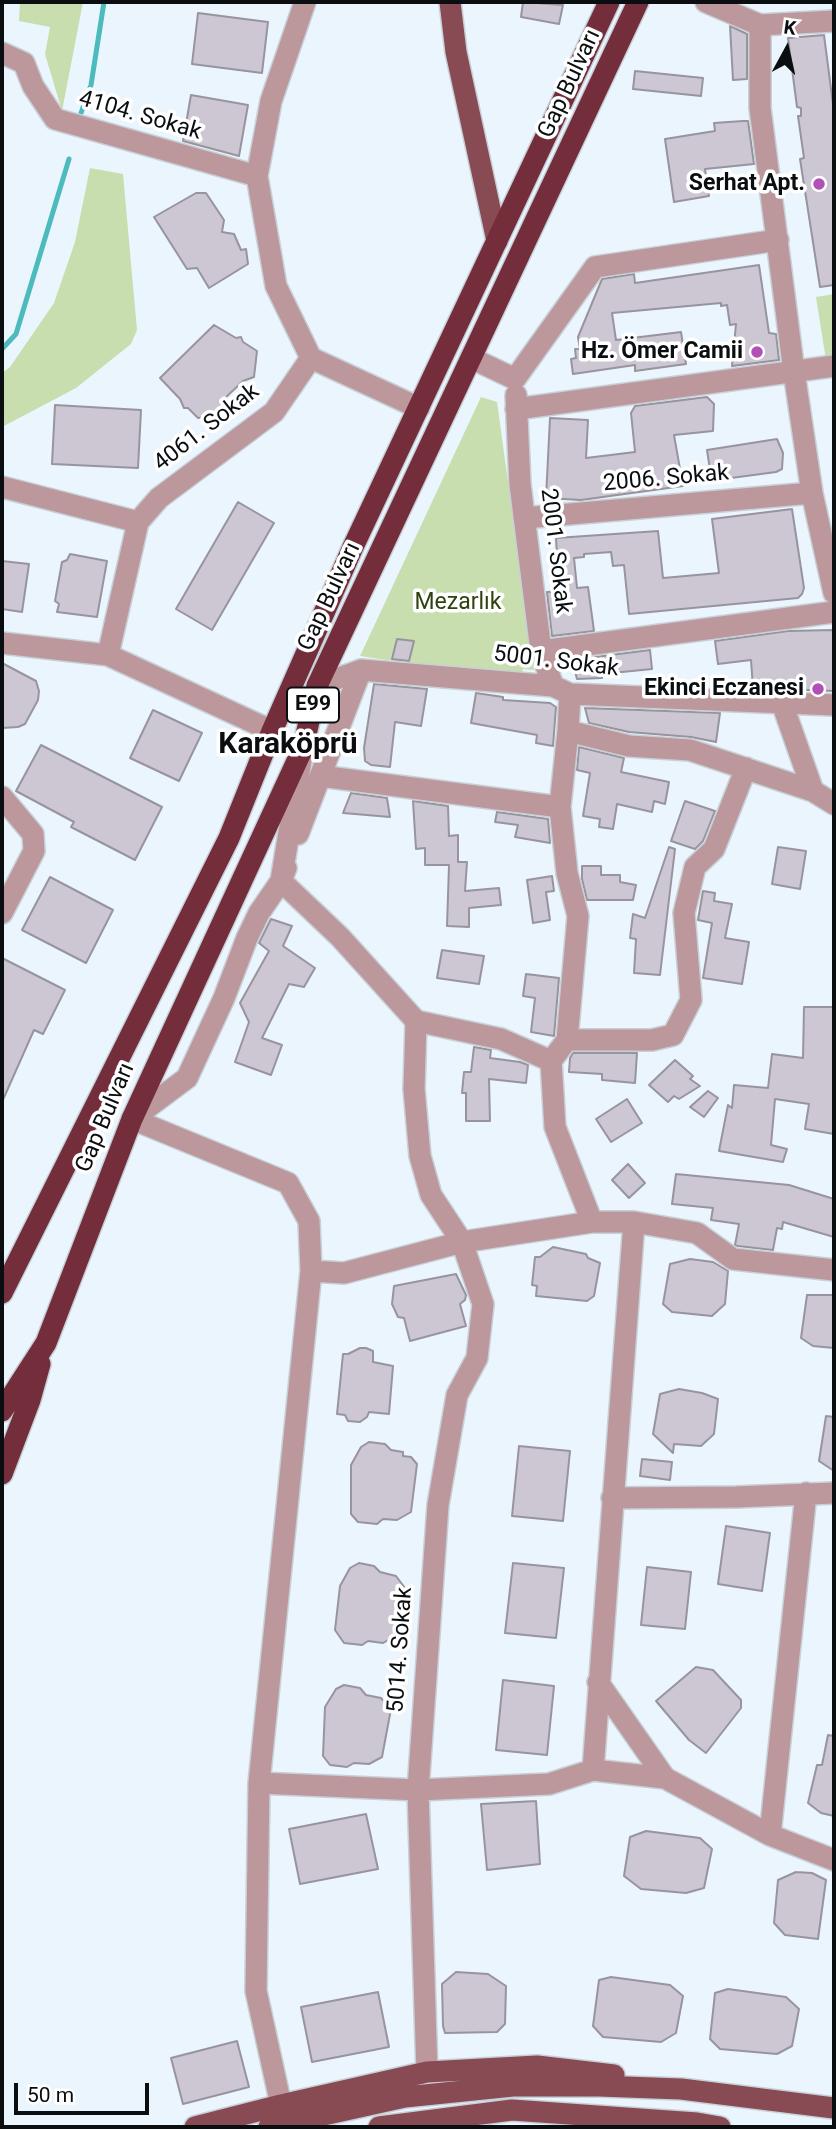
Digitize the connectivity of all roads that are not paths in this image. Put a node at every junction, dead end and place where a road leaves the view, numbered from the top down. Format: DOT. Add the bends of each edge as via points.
graph roads {
  1 [pos="305,2"];
  2 [pos="450,2"];
  3 [pos="609,2"];
  4 [pos="638,2"];
  5 [pos="706,2"];
  6 [pos="834,21"];
  7 [pos="760,25"];
  8 [pos="2,53"];
  9 [pos="257,176"];
  10 [pos="778,240"];
  11 [pos="497,241"];
  12 [pos="311,358"];
  13 [pos="471,358"];
  14 [pos="834,366"];
  15 [pos="794,372"];
  16 [pos="515,379"];
  17 [pos="419,408"];
  18 [pos="516,409"];
  19 [pos="2,487"];
  20 [pos="812,493"];
  21 [pos="524,518"];
  22 [pos="138,522"];
  23 [pos="834,593"];
  24 [pos="834,612"];
  25 [pos="2,643"];
  26 [pos="541,652"];
  27 [pos="108,655"];
  28 [pos="361,670"];
  29 [pos="317,686"];
  30 [pos="561,690"];
  31 [pos="782,703"];
  32 [pos="834,705"];
  33 [pos="272,731"];
  34 [pos="568,731"];
  35 [pos="303,748"];
  36 [pos="746,768"];
  37 [pos="320,776"];
  38 [pos="813,791"];
  39 [pos="2,797"];
  40 [pos="834,804"];
  41 [pos="559,807"];
  42 [pos="281,881"];
  43 [pos="2,913"];
  44 [pos="416,1021"];
  45 [pos="567,1040"];
  46 [pos="551,1061"];
  47 [pos="132,1119"];
  48 [pos="592,1222"];
  49 [pos="634,1222"];
  50 [pos="463,1242"];
  51 [pos="834,1270"];
  52 [pos="311,1271"];
  53 [pos="2,1293"];
  54 [pos="46,1343"];
  55 [pos="2,1411"];
  56 [pos="2,1474"];
  57 [pos="806,1493"];
  58 [pos="834,1493"];
  59 [pos="612,1498"];
  60 [pos="598,1682"];
  61 [pos="593,1770"];
  62 [pos="665,1778"];
  63 [pos="259,1783"];
  64 [pos="418,1790"];
  65 [pos="770,1835"];
  66 [pos="834,1860"];
  67 [pos="427,2073"];
  68 [pos="681,2089"];
  69 [pos="281,2105"];
  70 [pos="834,2108"];
  71 [pos="598,2115"];
  72 [pos="195,2127"];
  73 [pos="269,2127"];
  74 [pos="379,2127"];
  75 [pos="559,2127"];
  76 [pos="720,2127"];
  1 -- 9 [label="street" via="271,101"];
  2 -- 11 [label="main road" via="456,52"];
  3 -- 11 [label="highway, Gap Bulvarı / E99"];
  4 -- 13 [label="highway, Gap Bulvarı / E99"];
  5 -- 7 [label="street"];
  6 -- 7 [label="street"];
  7 -- 10 [label="street" via="760,108"];
  8 -- 9 [label="street, 4104. Sokak" via="24,63 55,119"];
  9 -- 12 [label="street" via="276,286"];
  10 -- 15 [label="street"];
  10 -- 16 [label="street" via="595,267"];
  11 -- 17 [label="highway, Gap Bulvarı / E99"];
  12 -- 17 [label="street"];
  12 -- 22 [label="street, 4061. Sokak" via="274,412 159,498"];
  13 -- 16 [label="street"];
  13 -- 29 [label="highway, Gap Bulvarı / E99"];
  14 -- 15 [label="street"];
  15 -- 18 [label="street"];
  15 -- 20 [label="street"];
  16 -- 18 [label="street, 2001. Sokak"];
  17 -- 33 [label="highway, Gap Bulvarı / E99"];
  18 -- 21 [label="street, 2001. Sokak"];
  19 -- 22 [label="street"];
  20 -- 21 [label="street, 2006. Sokak"];
  20 -- 23 [label="street"];
  21 -- 26 [label="street, 2001. Sokak"];
  22 -- 27 [label="street, 4061. Sokak"];
  24 -- 26 [label="street"];
  25 -- 27 [label="street"];
  26 -- 30 [label="street, 2001. Sokak"];
  27 -- 33 [label="street"];
  28 -- 29 [label="street, 5001. Sokak"];
  28 -- 30 [label="street, 5001. Sokak"];
  28 -- 37 [label="street"];
  29 -- 35 [label="highway, Gap Bulvarı / E99"];
  30 -- 31 [label="street, 5001. Sokak"];
  30 -- 34 [label="street"];
  31 -- 32 [label="street, 5001. Sokak"];
  31 -- 38 [label="street"];
  33 -- 53 [label="highway, Gap Bulvarı / E99" via="229,838"];
  34 -- 36 [label="street" via="629,746 690,750"];
  34 -- 41 [label="street"];
  35 -- 42 [label="street"];
  35 -- 47 [label="highway, Gap Bulvarı / E99"];
  36 -- 38 [label="street"];
  36 -- 45 [label="street" via="714,849 695,867 684,914 691,1000 673,1035 652,1040"];
  37 -- 41 [label="street"];
  37 -- 42 [label="street"];
  38 -- 40 [label="street"];
  39 -- 43 [label="street" via="33,834 34,851"];
  41 -- 45 [label="street" via="566,873 578,916"];
  42 -- 44 [label="street" via="340,937"];
  42 -- 47 [label="street" via="247,938 187,1078"];
  44 -- 46 [label="street" via="501,1039"];
  44 -- 50 [label="street, 5014. Sokak" via="414,1089 420,1156 430,1195"];
  45 -- 46 [label="street"];
  46 -- 48 [label="street" via="555,1127"];
  47 -- 52 [label="street" via="288,1184 309,1221"];
  47 -- 54 [label="highway, Gap Bulvarı / E99"];
  48 -- 49 [label="street"];
  48 -- 50 [label="street"];
  49 -- 51 [label="street" via="697,1233 733,1259"];
  49 -- 59 [label="street"];
  50 -- 52 [label="street" via="344,1273"];
  50 -- 64 [label="street, 5014. Sokak" via="483,1304 481,1337 477,1358 457,1395 438,1505"];
  52 -- 63 [label="street"];
  54 -- 55 [label="highway, Gap Bulvarı / E99"];
  54 -- 56 [label="highway"];
  57 -- 58 [label="street"];
  57 -- 59 [label="street"];
  57 -- 65 [label="street"];
  59 -- 60 [label="street"];
  60 -- 61 [label="street"];
  60 -- 62 [label="street"];
  61 -- 62 [label="street"];
  61 -- 64 [label="street" via="549,1784"];
  62 -- 65 [label="street"];
  63 -- 64 [label="street"];
  63 -- 69 [label="street" via="256,1992"];
  64 -- 67 [label="street, 5014. Sokak"];
  65 -- 66 [label="street"];
  67 -- 68 [label="main road" via="537,2066 605,2073"];
  67 -- 69 [label="main road"];
  68 -- 70 [label="main road"];
  68 -- 73 [label="main road" via="513,2086 405,2097"];
  69 -- 72 [label="main road"];
  71 -- 74 [label="main road" via="512,2110"];
  71 -- 75 [label="main road"];
  71 -- 76 [label="main road"];
}
